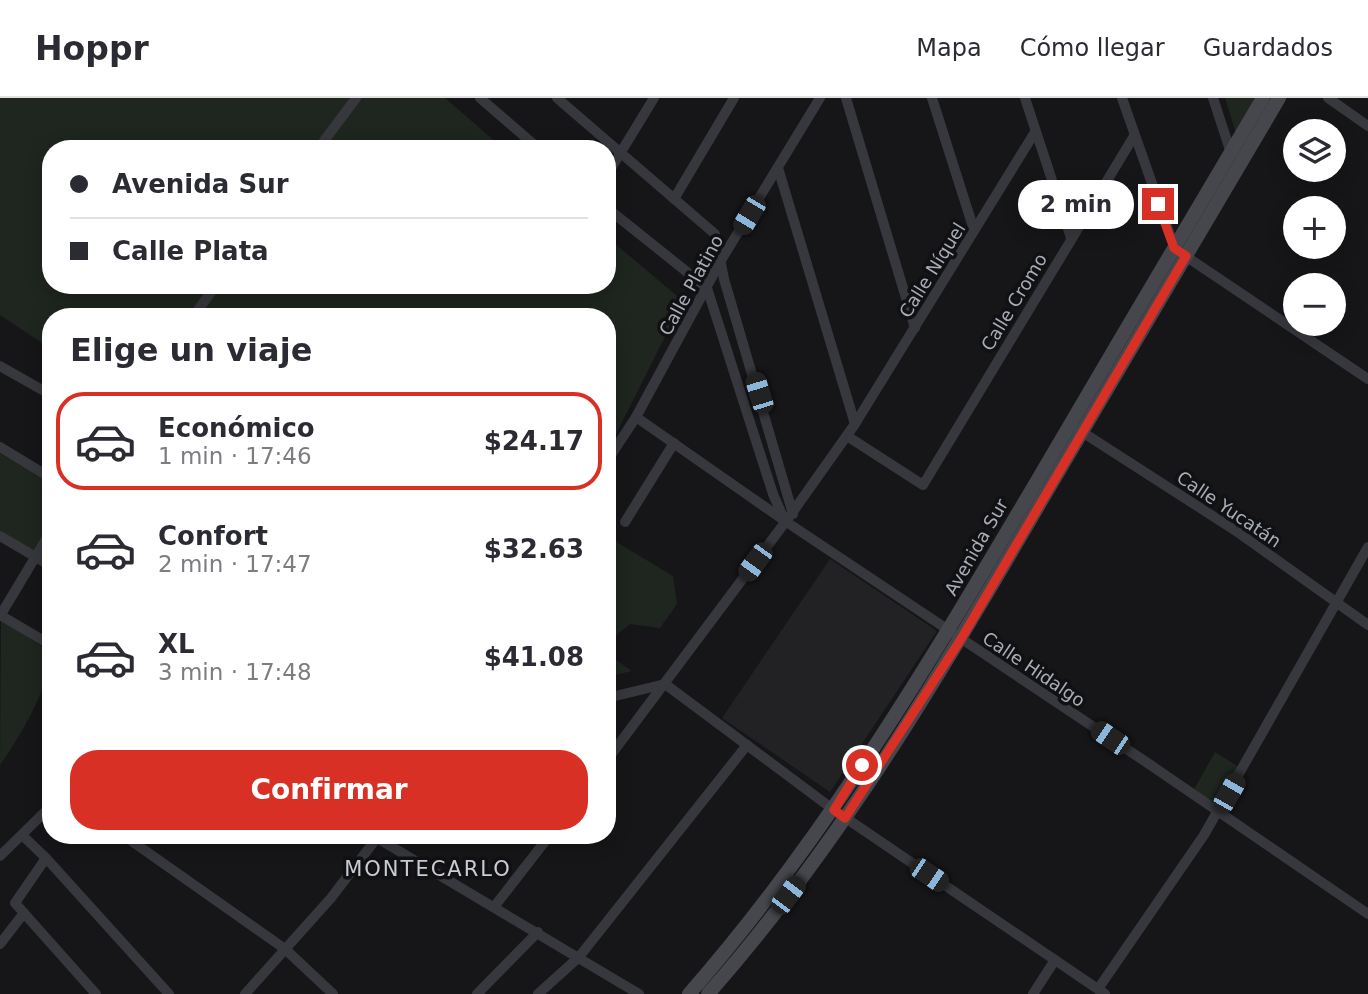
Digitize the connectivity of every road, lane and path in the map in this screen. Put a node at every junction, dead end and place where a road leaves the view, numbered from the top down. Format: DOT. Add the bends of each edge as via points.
graph roads {
  1 [pos="356,98"];
  2 [pos="480,98"];
  3 [pos="654,98"];
  4 [pos="734,98"];
  5 [pos="820,98"];
  6 [pos="846,98"];
  7 [pos="932,98"];
  8 [pos="1025,98"];
  9 [pos="1122,98"];
  10 [pos="1213,98"];
  11 [pos="1263,98"];
  12 [pos="1279,98"];
  13 [pos="1328,98"];
  14 [pos="563,100"];
  15 [pos="1368,126"];
  16 [pos="1035,132"];
  17 [pos="1134,136"];
  18 [pos="325,140"];
  19 [pos="529,140"];
  20 [pos="607,140"];
  21 [pos="616,148"];
  22 [pos="1230,152"];
  23 [pos="621,153"];
  24 [pos="616,161"];
  25 [pos="778,168"];
  26 [pos="674,198"];
  27 [pos="616,215"];
  28 [pos="974,230"];
  29 [pos="1071,239"];
  30 [pos="1180,252"];
  31 [pos="720,262"];
  32 [pos="707,288"];
  33 [pos="915,328"];
  34 [pos="0,366"];
  35 [pos="1368,379"];
  36 [pos="42,390"];
  37 [pos="636,417"];
  38 [pos="855,424"];
  39 [pos="1076,428"];
  40 [pos="847,436"];
  41 [pos="674,443"];
  42 [pos="0,447"];
  43 [pos="616,447"];
  44 [pos="42,473"];
  45 [pos="773,494"];
  46 [pos="758,502"];
  47 [pos="792,513"];
  48 [pos="785,521"];
  49 [pos="625,522"];
  50 [pos="800,530"];
  51 [pos="0,536"];
  52 [pos="42,547"];
  53 [pos="1368,547"];
  54 [pos="36,558"];
  55 [pos="42,561"];
  56 [pos="1337,603"];
  57 [pos="0,616"];
  58 [pos="1368,625"];
  59 [pos="955,635"];
  60 [pos="42,640"];
  61 [pos="665,684"];
  62 [pos="616,696"];
  63 [pos="747,745"];
  64 [pos="616,748"];
  65 [pos="1218,811"];
  66 [pos="840,814"];
  67 [pos="42,815"];
  68 [pos="22,835"];
  69 [pos="136,844"];
  70 [pos="370,844"];
  71 [pos="389,844"];
  72 [pos="543,844"];
  73 [pos="0,856"];
  74 [pos="46,858"];
  75 [pos="495,907"];
  76 [pos="24,913"];
  77 [pos="1368,914"];
  78 [pos="538,932"];
  79 [pos="0,944"];
  80 [pos="285,949"];
  81 [pos="579,957"];
  82 [pos="1055,960"];
  83 [pos="1102,992"];
  84 [pos="96,994"];
  85 [pos="169,994"];
  86 [pos="245,994"];
  87 [pos="333,994"];
  88 [pos="477,994"];
  89 [pos="538,994"];
  90 [pos="639,994"];
  91 [pos="689,994"];
  92 [pos="708,994"];
  93 [pos="1033,994"];
  1 -- 18 [label="street"];
  2 -- 19 [label="street"];
  3 -- 23 [label="street"];
  4 -- 26 [label="street"];
  5 -- 25 [label="street, Calle Platino"];
  6 -- 33 [label="street"];
  7 -- 28 [label="street"];
  8 -- 16 [label="street"];
  9 -- 17 [label="street"];
  10 -- 22 [label="street"];
  11 -- 22 [label="main road, Avenida Sur"];
  12 -- 30 [label="main road, Avenida Sur"];
  13 -- 15 [label="street"];
  14 -- 20 [label="street"];
  16 -- 28 [label="street, Calle Níquel"];
  16 -- 29 [label="street"];
  17 -- 29 [label="street, Calle Cromo"];
  17 -- 30 [label="street"];
  21 -- 23 [label="street"];
  22 -- 30 [label="main road, Avenida Sur"];
  23 -- 24 [label="street"];
  23 -- 26 [label="street"];
  25 -- 31 [label="street, Calle Platino"];
  25 -- 38 [label="street"];
  26 -- 31 [label="street" via="715,234"];
  27 -- 32 [label="street"];
  28 -- 33 [label="street, Calle Níquel"];
  29 -- 40 [label="street, Calle Cromo" via="923,485"];
  30 -- 35 [label="street"];
  30 -- 39 [label="main road, Avenida Sur"];
  31 -- 32 [label="street, Calle Platino"];
  31 -- 47 [label="street"];
  32 -- 37 [label="street, Calle Platino"];
  32 -- 45 [label="street"];
  33 -- 38 [label="street, Calle Níquel"];
  34 -- 36 [label="street"];
  37 -- 41 [label="street, Calle Hidalgo"];
  37 -- 43 [label="street, Calle Platino"];
  38 -- 40 [label="street, Calle Níquel"];
  39 -- 56 [label="street, Calle Yucatán" via="1236,531"];
  39 -- 59 [label="main road, Avenida Sur"];
  40 -- 47 [label="street, Calle Níquel"];
  41 -- 46 [label="street, Calle Hidalgo"];
  41 -- 49 [label="street"];
  42 -- 44 [label="street"];
  45 -- 46 [label="street"];
  45 -- 48 [label="street"];
  46 -- 48 [label="street, Calle Hidalgo"];
  47 -- 48 [label="street, Calle Níquel"];
  47 -- 50 [label="street"];
  48 -- 50 [label="street, Calle Hidalgo"];
  48 -- 61 [label="street, Calle Níquel"];
  50 -- 59 [label="street, Calle Hidalgo"];
  51 -- 54 [label="street"];
  52 -- 54 [label="street"];
  53 -- 56 [label="street"];
  54 -- 55 [label="street"];
  54 -- 57 [label="street"];
  56 -- 58 [label="street, Calle Yucatán"];
  56 -- 65 [label="street"];
  57 -- 60 [label="street"];
  59 -- 65 [label="street, Calle Hidalgo"];
  59 -- 66 [label="main road, Avenida Sur"];
  61 -- 62 [label="street"];
  61 -- 63 [label="street"];
  61 -- 64 [label="street, Calle Níquel"];
  63 -- 66 [label="street"];
  63 -- 81 [label="street"];
  65 -- 77 [label="street, Calle Hidalgo"];
  65 -- 83 [label="street"];
  66 -- 82 [label="street"];
  66 -- 91 [label="main road, Avenida Sur"];
  66 -- 92 [label="main road, Avenida Sur" via="744,953"];
  67 -- 68 [label="street"];
  68 -- 73 [label="street"];
  68 -- 74 [label="street"];
  69 -- 80 [label="street"];
  70 -- 80 [label="street" via="331,898"];
  71 -- 75 [label="street"];
  72 -- 75 [label="street"];
  74 -- 76 [label="street" via="15,902"];
  74 -- 85 [label="street"];
  75 -- 78 [label="street"];
  76 -- 79 [label="street"];
  76 -- 84 [label="street"];
  78 -- 81 [label="street"];
  78 -- 88 [label="street"];
  80 -- 86 [label="street"];
  80 -- 87 [label="street"];
  81 -- 89 [label="street"];
  81 -- 90 [label="street"];
  82 -- 83 [label="street"];
  82 -- 93 [label="street"];
}
